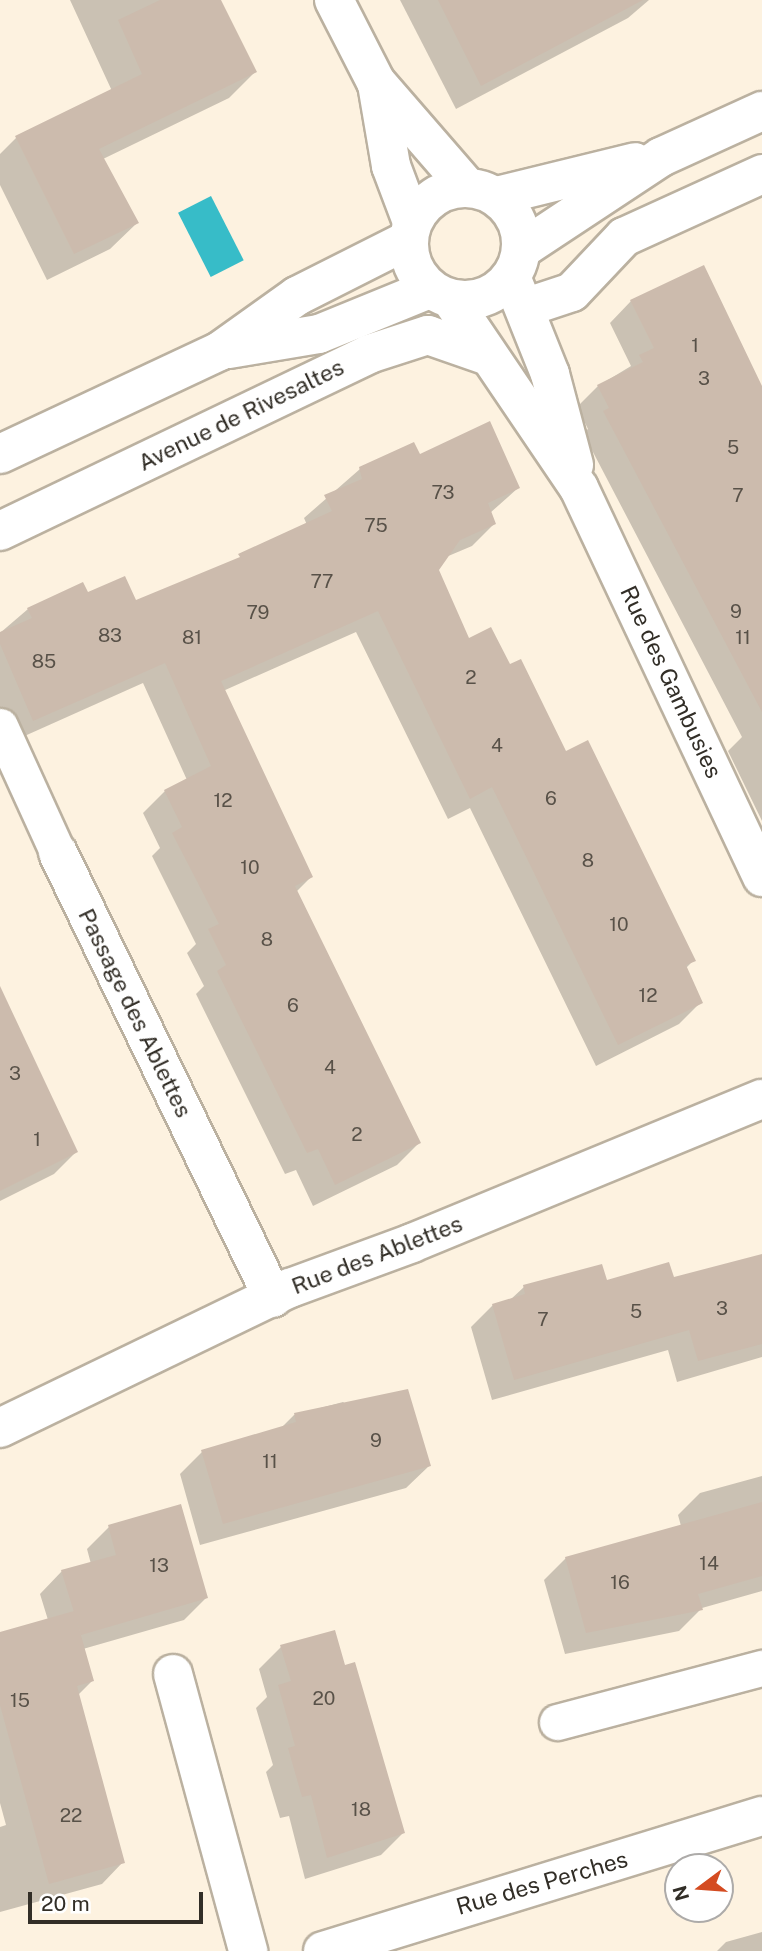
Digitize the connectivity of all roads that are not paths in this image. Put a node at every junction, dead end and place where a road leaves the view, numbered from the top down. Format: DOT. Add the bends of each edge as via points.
graph roads {
  1 [pos="334,0"];
  2 [pos="376,82"];
  3 [pos="762,111"];
  4 [pos="661,157"];
  5 [pos="762,174"];
  6 [pos="481,191"];
  7 [pos="410,231"];
  8 [pos="520,277"];
  9 [pos="440,294"];
  10 [pos="220,351"];
  11 [pos="488,356"];
  12 [pos="0,454"];
  13 [pos="579,488"];
  14 [pos="0,531"];
  15 [pos="0,726"];
  16 [pos="58,853"];
  17 [pos="762,877"];
  18 [pos="762,1099"];
  19 [pos="273,1298"];
  20 [pos="0,1428"];
  21 [pos="762,1668"];
  22 [pos="173,1674"];
  23 [pos="557,1722"];
  24 [pos="762,1816"];
  25 [pos="247,1951"];
  26 [pos="323,1951"];
  1 -- 2 [label="street"];
  2 -- 6 [label="street"];
  2 -- 7 [label="street" via="391,166"];
  3 -- 4 [label="street"];
  4 -- 6 [label="street"];
  4 -- 8 [label="street"];
  5 -- 8 [label="street" via="624,237 572,292"];
  6 -- 7 [label="street" via="437,193"];
  6 -- 8 [label="street" via="516,218"];
  7 -- 9 [label="street" via="414,271"];
  7 -- 10 [label="street, Avenue de Rivesaltes" via="297,296"];
  8 -- 9 [label="street" via="484,297"];
  8 -- 13 [label="street, Rue des Gambusies"];
  9 -- 10 [label="street, Avenue de Rivesaltes" via="318,334"];
  9 -- 11 [label="street, Rue des Gambusies"];
  10 -- 12 [label="street, Avenue de Rivesaltes"];
  11 -- 13 [label="street, Rue des Gambusies"];
  11 -- 14 [label="street, Avenue de Rivesaltes" via="428,335 369,354"];
  13 -- 17 [label="street, Rue des Gambusies"];
  15 -- 16 [label="street, Passage des Ablettes"];
  16 -- 19 [label="street, Passage des Ablettes"];
  18 -- 19 [label="street, Rue des Ablettes"];
  19 -- 20 [label="street, Rue des Ablettes"];
  21 -- 23 [label="street"];
  22 -- 25 [label="street"];
  24 -- 26 [label="street, Rue des Perches"];
}
